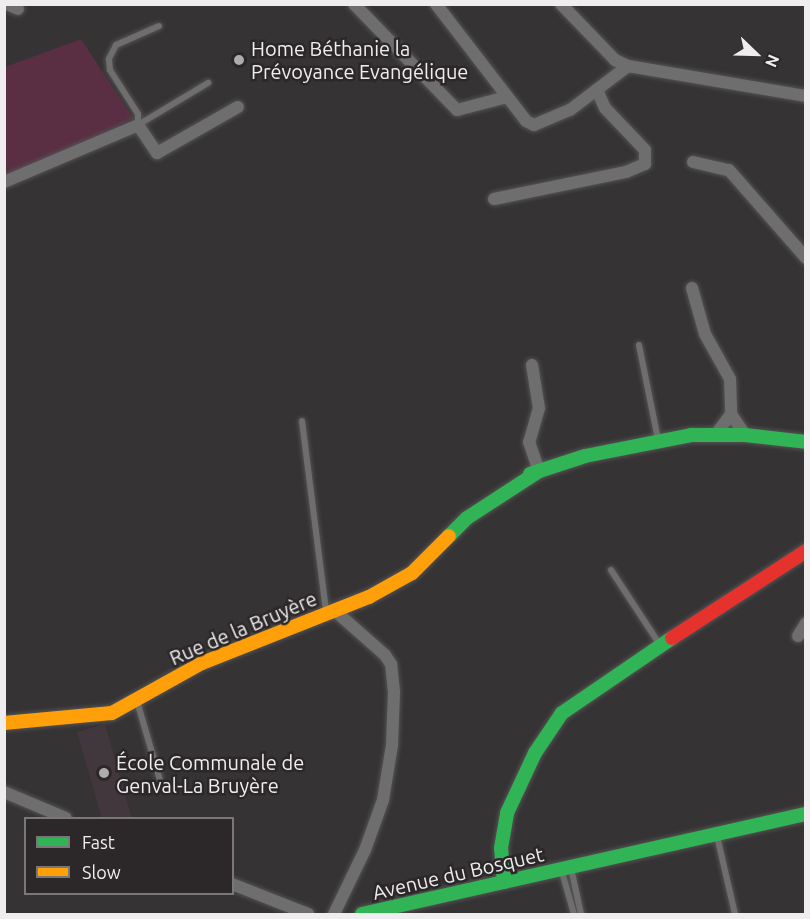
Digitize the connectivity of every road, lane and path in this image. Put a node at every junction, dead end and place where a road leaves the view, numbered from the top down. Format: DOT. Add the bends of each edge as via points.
graph roads {
  1 [pos="354,4"];
  2 [pos="436,4"];
  3 [pos="561,4"];
  4 [pos="159,26"];
  5 [pos="628,66"];
  6 [pos="208,83"];
  7 [pos="598,92"];
  8 [pos="806,96"];
  9 [pos="507,97"];
  10 [pos="238,107"];
  11 [pos="138,125"];
  12 [pos="693,162"];
  13 [pos="4,182"];
  14 [pos="494,198"];
  15 [pos="806,258"];
  16 [pos="692,288"];
  17 [pos="639,345"];
  18 [pos="532,365"];
  19 [pos="731,414"];
  20 [pos="302,421"];
  21 [pos="716,434"];
  22 [pos="745,435"];
  23 [pos="659,441"];
  24 [pos="806,442"];
  25 [pos="539,471"];
  26 [pos="806,551"];
  27 [pos="611,570"];
  28 [pos="330,611"];
  29 [pos="806,623"];
  30 [pos="798,636"];
  31 [pos="660,646"];
  32 [pos="137,701"];
  33 [pos="4,723"];
  34 [pos="160,780"];
  35 [pos="4,792"];
  36 [pos="806,814"];
  37 [pos="61,817"];
  38 [pos="717,834"];
  39 [pos="566,868"];
  40 [pos="504,882"];
  41 [pos="234,885"];
  42 [pos="334,914"];
  43 [pos="308,915"];
  44 [pos="327,915"];
  45 [pos="362,915"];
  46 [pos="574,915"];
  47 [pos="581,915"];
  48 [pos="735,915"];
  1 -- 9 [label="street" via="457,110"];
  2 -- 9 [label="street"];
  3 -- 5 [label="street" via="615,60"];
  4 -- 11 [label="lane" via="116,45 109,59 110,70 138,114"];
  5 -- 7 [label="street"];
  5 -- 8 [label="street"];
  6 -- 11 [label="lane"];
  7 -- 9 [label="street" via="553,119 534,125"];
  7 -- 14 [label="street" via="605,108 645,150 645,164 626,172"];
  10 -- 11 [label="street" via="158,153"];
  11 -- 13 [label="street"];
  12 -- 15 [label="street" via="729,170"];
  16 -- 19 [label="street" via="705,334 730,379"];
  17 -- 23 [label="lane"];
  18 -- 25 [label="street" via="540,408 529,442"];
  19 -- 21 [label="street"];
  19 -- 22 [label="street"];
  20 -- 28 [label="lane"];
  21 -- 22 [label="street, Rue de la Bruyère"];
  21 -- 23 [label="street, Rue de la Bruyère"];
  22 -- 24 [label="street, Rue de la Bruyère"];
  23 -- 25 [label="street, Rue de la Bruyère"];
  25 -- 28 [label="street, Rue de la Bruyère" via="473,504 405,569"];
  26 -- 31 [label="street"];
  27 -- 31 [label="lane"];
  28 -- 32 [label="street, Rue de la Bruyère" via="202,663"];
  28 -- 42 [label="street" via="391,664 394,701 383,800 365,850"];
  29 -- 30 [label="street"];
  31 -- 40 [label="street" via="594,688 552,724 507,813 501,848"];
  32 -- 33 [label="street, Rue de la Bruyère" via="96,716"];
  32 -- 34 [label="lane"];
  35 -- 37 [label="street"];
  36 -- 38 [label="street, Avenue du Bosquet"];
  38 -- 39 [label="street, Avenue du Bosquet"];
  38 -- 48 [label="lane"];
  39 -- 40 [label="street, Avenue du Bosquet"];
  39 -- 46 [label="lane, Avenue du Bosquet"];
  39 -- 47 [label="lane, Avenue du Bosquet"];
  40 -- 45 [label="street, Avenue du Bosquet"];
  41 -- 43 [label="street"];
  42 -- 44 [label="street"];
}
